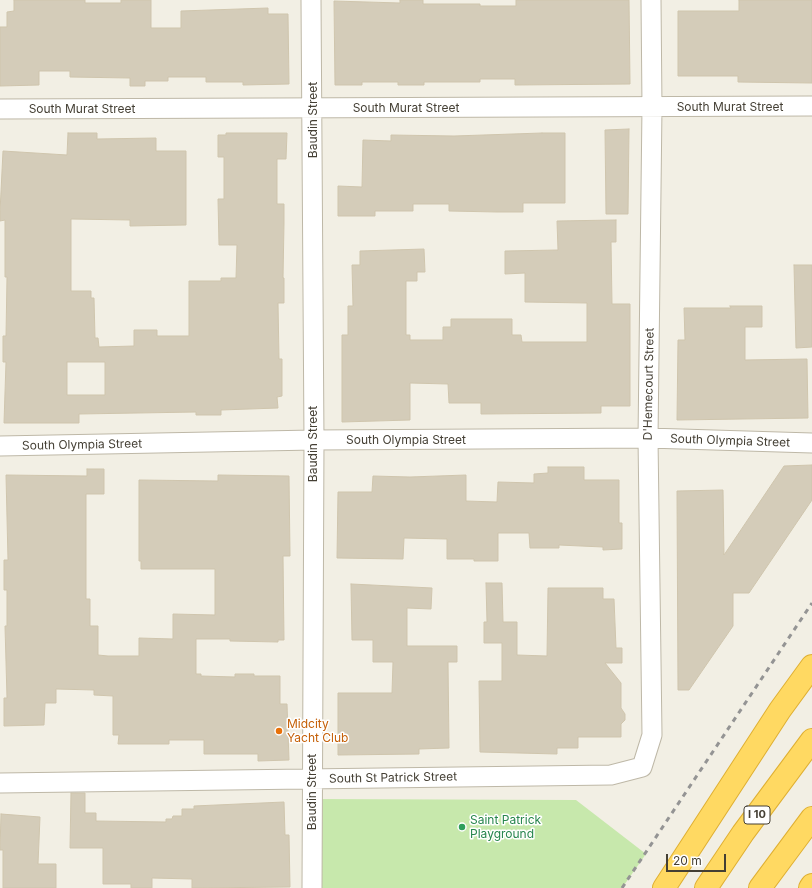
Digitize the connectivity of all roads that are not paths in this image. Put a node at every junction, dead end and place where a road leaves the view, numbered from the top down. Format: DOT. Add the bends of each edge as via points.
graph roads {
  1 [pos="311,0"];
  2 [pos="651,0"];
  3 [pos="812,106"];
  4 [pos="652,107"];
  5 [pos="0,109"];
  6 [pos="313,109"];
  7 [pos="648,438"];
  8 [pos="314,440"];
  9 [pos="812,443"];
  10 [pos="0,446"];
  11 [pos="812,666"];
  12 [pos="811,742"];
  13 [pos="642,767"];
  14 [pos="312,778"];
  15 [pos="0,783"];
  16 [pos="812,818"];
  17 [pos="812,885"];
  18 [pos="312,888"];
  19 [pos="664,888"];
  20 [pos="706,888"];
  21 [pos="760,888"];
  22 [pos="810,888"];
  1 -- 6 [label="street, Baudin Street"];
  2 -- 4 [label="street, D'Hemecourt Street"];
  3 -- 4 [label="street, South Murat Street"];
  4 -- 6 [label="street, South Murat Street"];
  4 -- 7 [label="street, D'Hemecourt Street"];
  5 -- 6 [label="street, South Murat Street"];
  6 -- 8 [label="street, Baudin Street"];
  7 -- 8 [label="street, South Olympia Street"];
  7 -- 9 [label="street, South Olympia Street"];
  7 -- 13 [label="street, D'Hemecourt Street" via="652,735"];
  8 -- 10 [label="street, South Olympia Street"];
  8 -- 14 [label="street, Baudin Street"];
  11 -- 19 [label="highway" via="780,710"];
  12 -- 20 [label="highway, I 10" via="743,833"];
  13 -- 14 [label="street, South St Patrick Street" via="611,775"];
  14 -- 15 [label="street, South St Patrick Street"];
  14 -- 18 [label="street, Baudin Street"];
  16 -- 21 [label="highway"];
  17 -- 22 [label="highway"];
}
